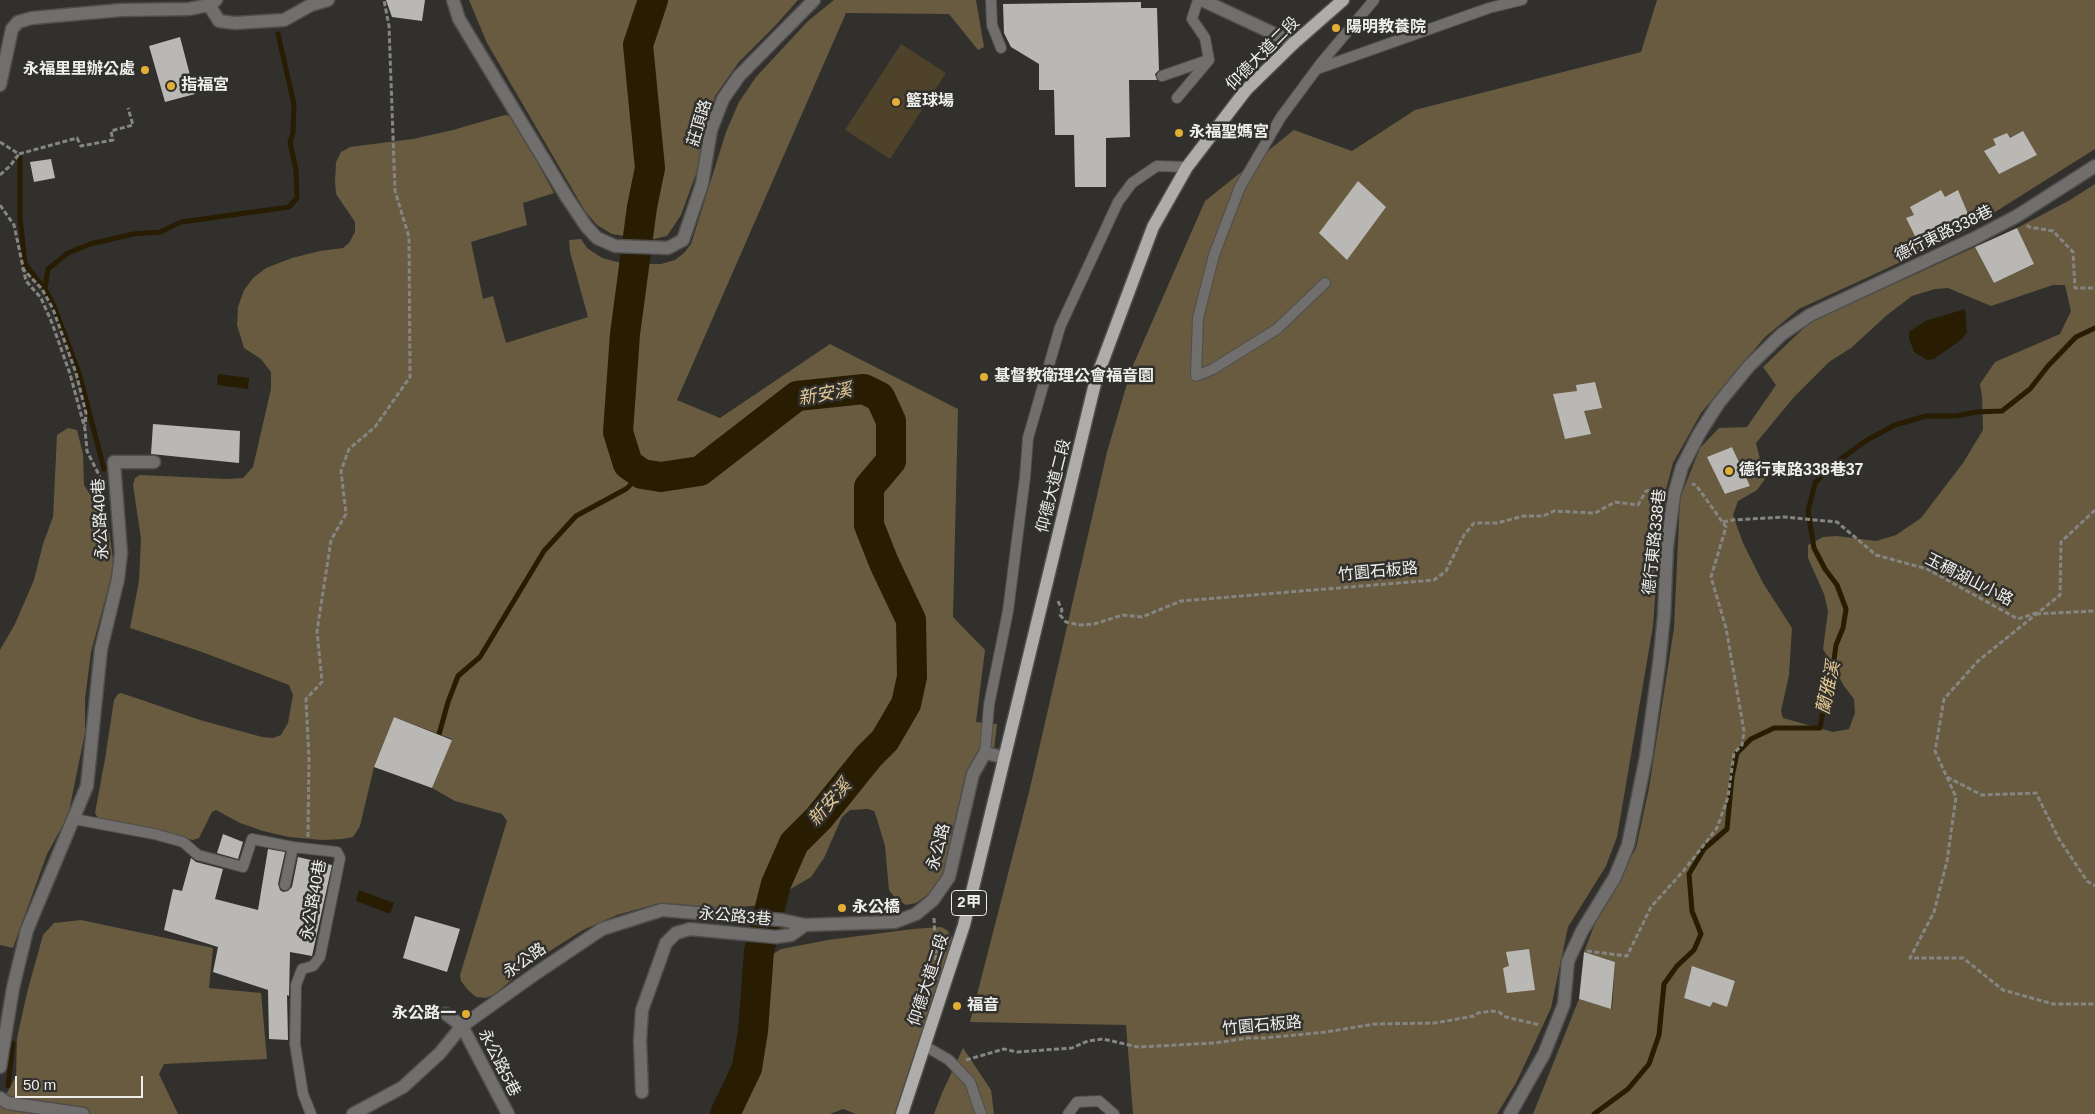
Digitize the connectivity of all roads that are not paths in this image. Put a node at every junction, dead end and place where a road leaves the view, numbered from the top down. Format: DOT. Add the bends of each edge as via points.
graph roads {
  1 [pos="328,0"];
  2 [pos="452,0"];
  3 [pos="814,0"];
  4 [pos="991,0"];
  5 [pos="1198,0"];
  6 [pos="1202,0"];
  7 [pos="1343,0"];
  8 [pos="1374,0"];
  9 [pos="1522,0"];
  10 [pos="212,3"];
  11 [pos="189,5"];
  12 [pos="1294,43"];
  13 [pos="1001,48"];
  14 [pos="1209,60"];
  15 [pos="1317,69"];
  16 [pos="1162,76"];
  17 [pos="0,85"];
  18 [pos="1177,98"];
  19 [pos="2095,166"];
  20 [pos="1187,167"];
  21 [pos="1325,283"];
  22 [pos="154,462"];
  23 [pos="985,753"];
  24 [pos="1003,757"];
  25 [pos="74,818"];
  26 [pos="293,847"];
  27 [pos="285,886"];
  28 [pos="805,925"];
  29 [pos="446,1014"];
  30 [pos="462,1026"];
  31 [pos="926,1046"];
  32 [pos="0,1067"];
  33 [pos="642,1092"];
  34 [pos="0,1098"];
  35 [pos="83,1114"];
  36 [pos="311,1114"];
  37 [pos="353,1114"];
  38 [pos="508,1114"];
  39 [pos="902,1114"];
  40 [pos="981,1114"];
  41 [pos="1068,1114"];
  42 [pos="1114,1114"];
  43 [pos="1510,1114"];
  1 -- 10 [label="street" via="284,20 235,23 219,21"];
  2 -- 3 [label="street, 莊頂路" via="459,19 566,196 597,238 615,246 668,248 684,240 702,184 711,130 723,99 739,76"];
  4 -- 13 [label="lane" via="992,25"];
  5 -- 14 [label="lane" via="1192,19 1205,38"];
  6 -- 12 [label="street"];
  7 -- 12 [label="main road, 仰德大道二段 / 2甲"];
  8 -- 15 [label="lane"];
  9 -- 15 [label="lane" via="1489,8"];
  10 -- 11 [label="street"];
  11 -- 17 [label="street" via="32,18 18,22 12,29"];
  12 -- 20 [label="main road, 仰德大道二段 / 2甲" via="1246,90"];
  14 -- 16 [label="lane"];
  14 -- 18 [label="lane"];
  15 -- 21 [label="lane" via="1281,117 1240,187 1214,255 1198,318 1196,376 1277,329"];
  19 -- 43 [label="street, 德行東路338巷" via="2017,216 1975,238 1810,315 1782,334 1749,366 1698,434 1677,483 1667,548 1659,664 1646,757 1628,845 1615,877 1582,931 1568,963 1564,1004 1544,1054"];
  20 -- 23 [label="lane" via="1157,166 1132,183 1118,202 1060,327 1028,438 1008,610 989,705"];
  20 -- 24 [label="main road, 仰德大道二段 / 2甲" via="1153,227 1096,379"];
  22 -- 25 [label="street, 永公路40巷" via="114,462 122,553 101,649 87,786"];
  23 -- 24 [label="street"];
  23 -- 28 [label="street, 永公路" via="973,774 949,877 933,900 916,914 895,922"];
  24 -- 31 [label="main road, 仰德大道二段 / 2甲" via="964,925"];
  25 -- 26 [label="lane, 永公路40巷" via="183,842 198,855 242,867 252,838"];
  25 -- 32 [label="street, 永公路40巷" via="27,930 13,988"];
  26 -- 27 [label="lane"];
  26 -- 36 [label="lane, 永公路40巷" via="337,852 340,858 320,957 313,966 302,969 296,985 295,1044 303,1094"];
  28 -- 30 [label="street, 永公路" via="782,920 662,910 602,929"];
  28 -- 33 [label="street, 永公路3巷" via="791,935 776,937 690,929 676,933 666,943 642,1010"];
  29 -- 30 [label="street"];
  30 -- 37 [label="street, 永公路" via="440,1053 403,1087"];
  30 -- 38 [label="street, 永公路5巷"];
  31 -- 39 [label="main road, 2甲"];
  31 -- 40 [label="lane" via="949,1060 970,1082"];
  34 -- 35 [label="street"];
  41 -- 42 [label="lane" via="1077,1102 1099,1101"];
}
